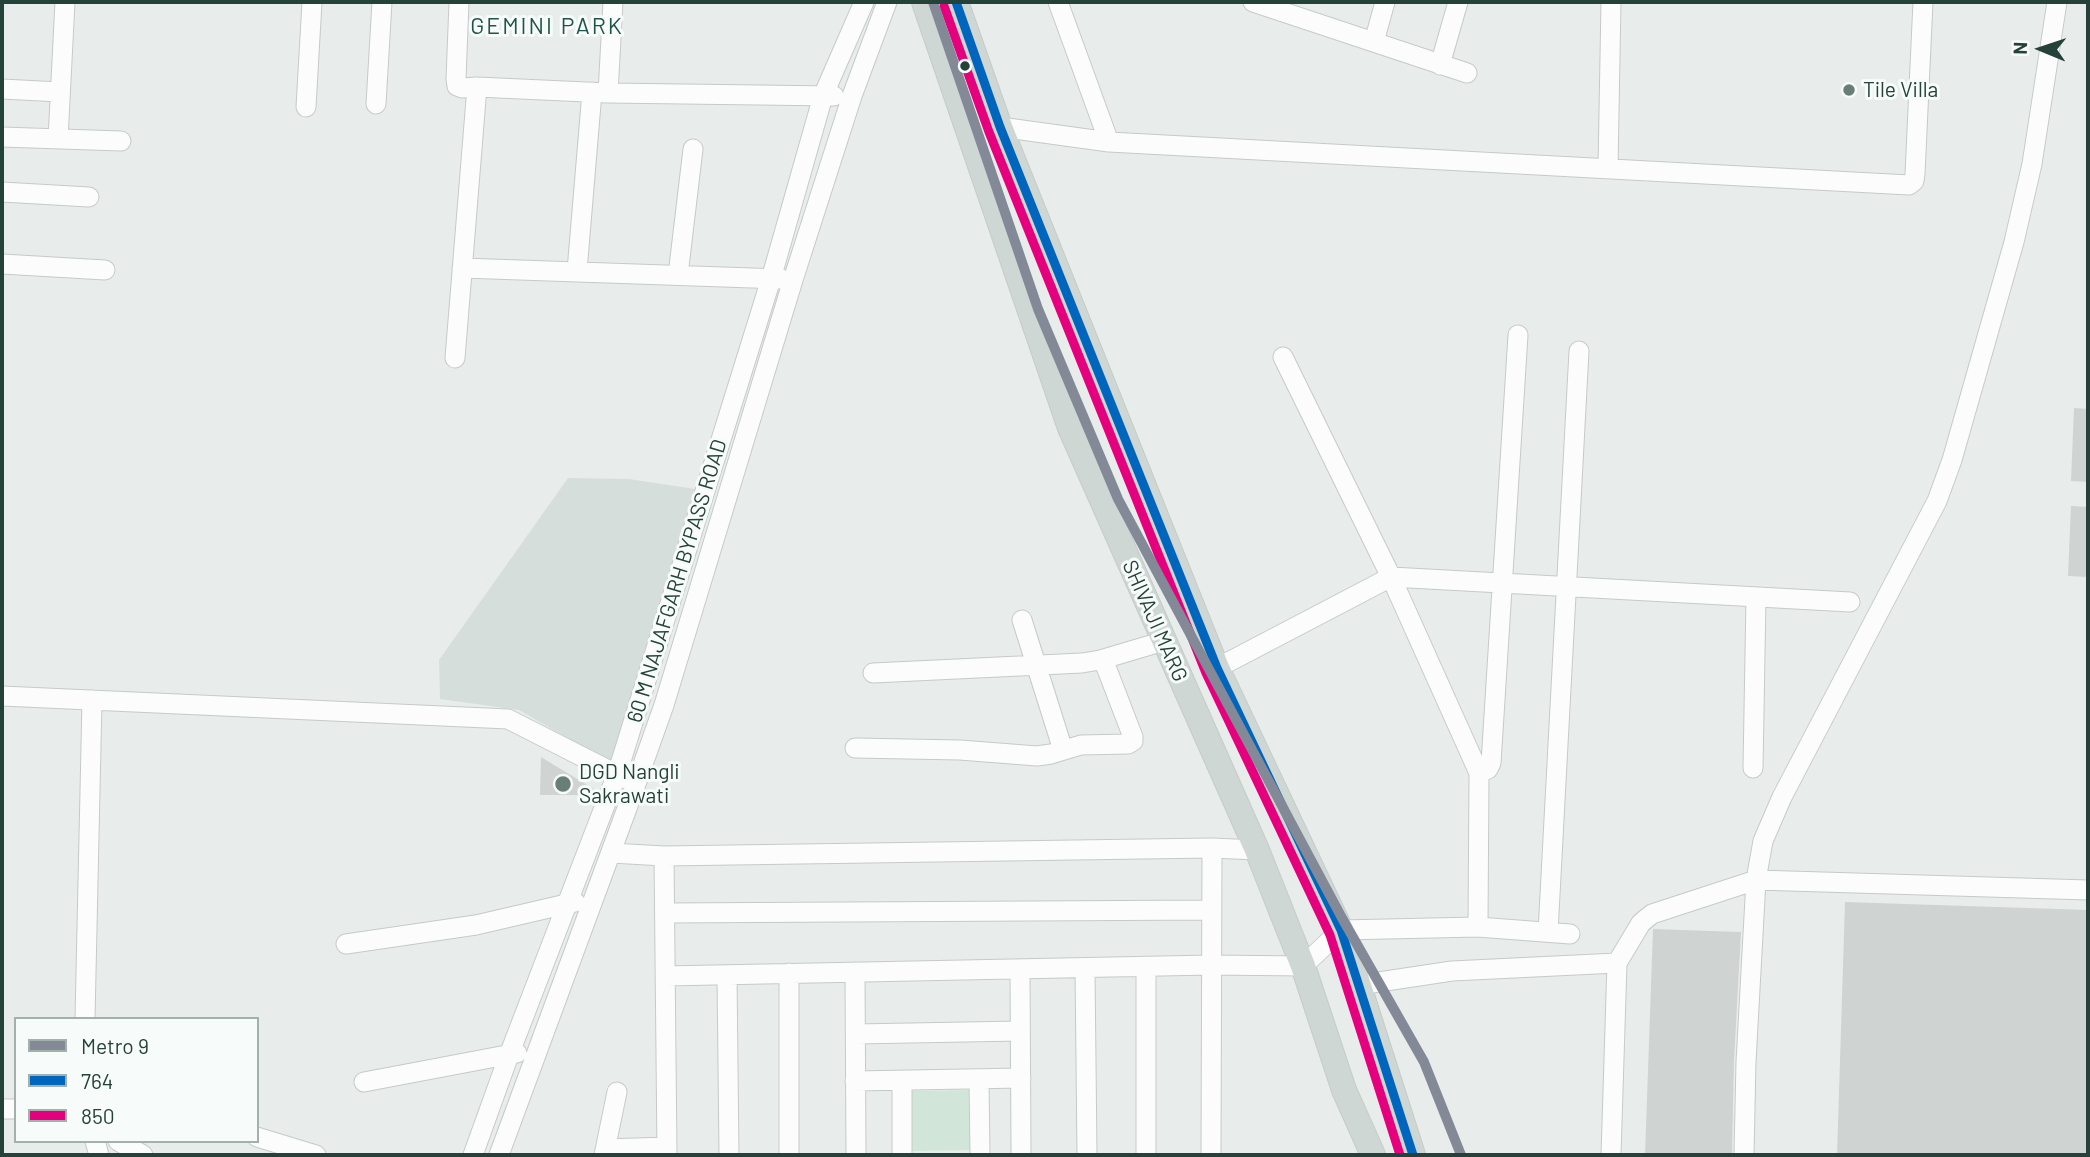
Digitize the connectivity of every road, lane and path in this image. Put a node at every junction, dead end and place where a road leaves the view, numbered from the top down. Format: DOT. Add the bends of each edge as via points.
graph roads {
  1 [pos="65,2"];
  2 [pos="312,2"];
  3 [pos="382,2"];
  4 [pos="459,2"];
  5 [pos="612,2"];
  6 [pos="864,2"];
  7 [pos="887,2"];
  8 [pos="924,2"];
  9 [pos="956,2"];
  10 [pos="1058,2"];
  11 [pos="1253,2"];
  12 [pos="1317,2"];
  13 [pos="1385,2"];
  14 [pos="1458,2"];
  15 [pos="1611,2"];
  16 [pos="1923,2"];
  17 [pos="2057,2"];
  18 [pos="1311,21"];
  19 [pos="1374,42"];
  20 [pos="1440,65"];
  21 [pos="1467,73"];
  22 [pos="477,86"];
  23 [pos="2,89"];
  24 [pos="60,92"];
  25 [pos="600,92"];
  26 [pos="823,96"];
  27 [pos="852,96"];
  28 [pos="376,104"];
  29 [pos="306,107"];
  30 [pos="1000,127"];
  31 [pos="2,137"];
  32 [pos="58,139"];
  33 [pos="121,141"];
  34 [pos="1109,142"];
  35 [pos="693,149"];
  36 [pos="1608,168"];
  37 [pos="2,192"];
  38 [pos="89,197"];
  39 [pos="2,264"];
  40 [pos="463,268"];
  41 [pos="105,270"];
  42 [pos="577,271"];
  43 [pos="678,275"];
  44 [pos="771,279"];
  45 [pos="793,280"];
  46 [pos="1518,335"];
  47 [pos="1579,351"];
  48 [pos="1283,357"];
  49 [pos="455,358"];
  50 [pos="1391,577"];
  51 [pos="1504,583"];
  52 [pos="1567,586"];
  53 [pos="1756,597"];
  54 [pos="1850,602"];
  55 [pos="1022,620"];
  56 [pos="1164,641"];
  57 [pos="1103,659"];
  58 [pos="1038,666"];
  59 [pos="1217,668"];
  60 [pos="873,673"];
  61 [pos="2,696"];
  62 [pos="92,700"];
  63 [pos="855,748"];
  64 [pos="1063,750"];
  65 [pos="1485,768"];
  66 [pos="1753,768"];
  67 [pos="617,774"];
  68 [pos="636,784"];
  69 [pos="1212,848"];
  70 [pos="1256,850"];
  71 [pos="611,853"];
  72 [pos="664,856"];
  73 [pos="1756,880"];
  74 [pos="2088,890"];
  75 [pos="594,897"];
  76 [pos="567,904"];
  77 [pos="1212,909"];
  78 [pos="664,913"];
  79 [pos="1478,927"];
  80 [pos="1341,930"];
  81 [pos="1548,932"];
  82 [pos="1570,934"];
  83 [pos="346,944"];
  84 [pos="1617,963"];
  85 [pos="1212,965"];
  86 [pos="1303,966"];
  87 [pos="1146,967"];
  88 [pos="1085,968"];
  89 [pos="1020,969"];
  90 [pos="855,972"];
  91 [pos="789,973"];
  92 [pos="727,975"];
  93 [pos="665,976"];
  94 [pos="1359,985"];
  95 [pos="85,1017"];
  96 [pos="1020,1031"];
  97 [pos="856,1034"];
  98 [pos="538,1050"];
  99 [pos="509,1055"];
  100 [pos="1021,1078"];
  101 [pos="979,1079"];
  102 [pos="855,1081"];
  103 [pos="902,1081"];
  104 [pos="363,1082"];
  105 [pos="617,1092"];
  106 [pos="259,1138"];
  107 [pos="122,1143"];
  108 [pos="667,1151"];
  109 [pos="604,1152"];
  110 [pos="143,1155"];
  111 [pos="316,1155"];
  112 [pos="473,1155"];
  113 [pos="499,1155"];
  114 [pos="729,1155"];
  115 [pos="789,1155"];
  116 [pos="856,1155"];
  117 [pos="902,1155"];
  118 [pos="980,1155"];
  119 [pos="1021,1155"];
  120 [pos="1087,1155"];
  121 [pos="1146,1155"];
  122 [pos="1211,1155"];
  123 [pos="1373,1155"];
  124 [pos="1413,1155"];
  125 [pos="1611,1155"];
  126 [pos="1744,1155"];
  1 -- 24 [label="street"];
  2 -- 29 [label="street"];
  3 -- 28 [label="street"];
  4 -- 22 [label="street" via="457,86"];
  5 -- 25 [label="street"];
  6 -- 26 [label="street, 60 M NAJAFGARH BYPASS ROAD"];
  7 -- 27 [label="street, 60 M NAJAFGARH BYPASS ROAD"];
  8 -- 56 [label="main road, SHIVAJI MARG" via="1070,428"];
  9 -- 30 [label="main road, SHIVAJI MARG"];
  10 -- 34 [label="street"];
  11 -- 18 [label="street"];
  12 -- 18 [label="street"];
  13 -- 19 [label="street"];
  14 -- 20 [label="street"];
  15 -- 36 [label="street"];
  16 -- 36 [label="street" via="1915,174 1909,185"];
  17 -- 73 [label="street" via="2014,242 1948,470 1937,501 1782,797 1763,841"];
  18 -- 19 [label="street"];
  19 -- 20 [label="street"];
  20 -- 21 [label="street"];
  22 -- 25 [label="street"];
  22 -- 40 [label="street"];
  23 -- 24 [label="street"];
  24 -- 32 [label="street"];
  25 -- 26 [label="street"];
  25 -- 42 [label="street"];
  26 -- 27 [label="street"];
  26 -- 44 [label="street, 60 M NAJAFGARH BYPASS ROAD"];
  27 -- 45 [label="street, 60 M NAJAFGARH BYPASS ROAD"];
  30 -- 34 [label="street"];
  30 -- 59 [label="main road, SHIVAJI MARG"];
  31 -- 32 [label="street"];
  32 -- 33 [label="street"];
  34 -- 36 [label="street"];
  35 -- 43 [label="street"];
  37 -- 38 [label="street"];
  39 -- 41 [label="street"];
  40 -- 42 [label="street"];
  40 -- 49 [label="street"];
  42 -- 43 [label="street"];
  43 -- 44 [label="street"];
  44 -- 45 [label="street"];
  44 -- 67 [label="street, 60 M NAJAFGARH BYPASS ROAD"];
  45 -- 68 [label="street, 60 M NAJAFGARH BYPASS ROAD"];
  46 -- 51 [label="street"];
  47 -- 52 [label="street"];
  48 -- 50 [label="street"];
  50 -- 51 [label="street"];
  50 -- 59 [label="street"];
  50 -- 65 [label="street"];
  51 -- 52 [label="street"];
  51 -- 65 [label="street"];
  52 -- 53 [label="street"];
  52 -- 81 [label="street"];
  53 -- 54 [label="street"];
  53 -- 66 [label="street"];
  55 -- 58 [label="street"];
  56 -- 57 [label="street"];
  56 -- 70 [label="main road, SHIVAJI MARG"];
  57 -- 58 [label="street"];
  57 -- 64 [label="street" via="1133,741"];
  58 -- 60 [label="street"];
  58 -- 64 [label="street"];
  59 -- 80 [label="main road, SHIVAJI MARG"];
  61 -- 62 [label="street"];
  62 -- 67 [label="street" via="508,719"];
  62 -- 95 [label="street"];
  63 -- 64 [label="street" via="1037,756"];
  65 -- 79 [label="street"];
  67 -- 68 [label="street"];
  67 -- 76 [label="street, 60 M NAJAFGARH BYPASS ROAD"];
  68 -- 71 [label="street, 60 M NAJAFGARH BYPASS ROAD"];
  69 -- 70 [label="street"];
  69 -- 72 [label="street"];
  69 -- 77 [label="street"];
  70 -- 86 [label="main road, SHIVAJI MARG"];
  71 -- 72 [label="street"];
  71 -- 75 [label="street, 60 M NAJAFGARH BYPASS ROAD"];
  72 -- 78 [label="street"];
  73 -- 74 [label="street"];
  73 -- 84 [label="street" via="1652,914 1641,923"];
  73 -- 126 [label="street"];
  75 -- 76 [label="street"];
  75 -- 98 [label="street, 60 M NAJAFGARH BYPASS ROAD"];
  76 -- 83 [label="street" via="476,925"];
  76 -- 99 [label="street, 60 M NAJAFGARH BYPASS ROAD"];
  77 -- 78 [label="street"];
  77 -- 85 [label="street"];
  78 -- 93 [label="street"];
  79 -- 80 [label="street"];
  79 -- 81 [label="street"];
  80 -- 86 [label="street"];
  80 -- 94 [label="main road, SHIVAJI MARG"];
  81 -- 82 [label="street"];
  84 -- 94 [label="street" via="1452,971"];
  84 -- 125 [label="street"];
  85 -- 86 [label="street"];
  85 -- 87 [label="street"];
  85 -- 122 [label="street"];
  86 -- 123 [label="main road, SHIVAJI MARG" via="1344,1090"];
  87 -- 88 [label="street"];
  87 -- 121 [label="street"];
  88 -- 89 [label="street"];
  88 -- 120 [label="street"];
  89 -- 90 [label="street"];
  89 -- 96 [label="street"];
  90 -- 91 [label="street"];
  90 -- 97 [label="street"];
  91 -- 92 [label="street"];
  91 -- 115 [label="street"];
  92 -- 93 [label="street"];
  92 -- 114 [label="street"];
  93 -- 108 [label="street"];
  94 -- 124 [label="main road, SHIVAJI MARG"];
  96 -- 97 [label="street"];
  96 -- 100 [label="street"];
  97 -- 102 [label="street"];
  98 -- 99 [label="street"];
  98 -- 113 [label="street, 60 M NAJAFGARH BYPASS ROAD"];
  99 -- 104 [label="street"];
  99 -- 112 [label="street, 60 M NAJAFGARH BYPASS ROAD"];
  100 -- 101 [label="street"];
  100 -- 119 [label="street"];
  101 -- 103 [label="street"];
  101 -- 118 [label="street"];
  102 -- 103 [label="street"];
  102 -- 116 [label="street"];
  103 -- 117 [label="street"];
  105 -- 109 [label="street"];
  106 -- 111 [label="street"];
  107 -- 110 [label="street"];
  108 -- 109 [label="street"];
}
